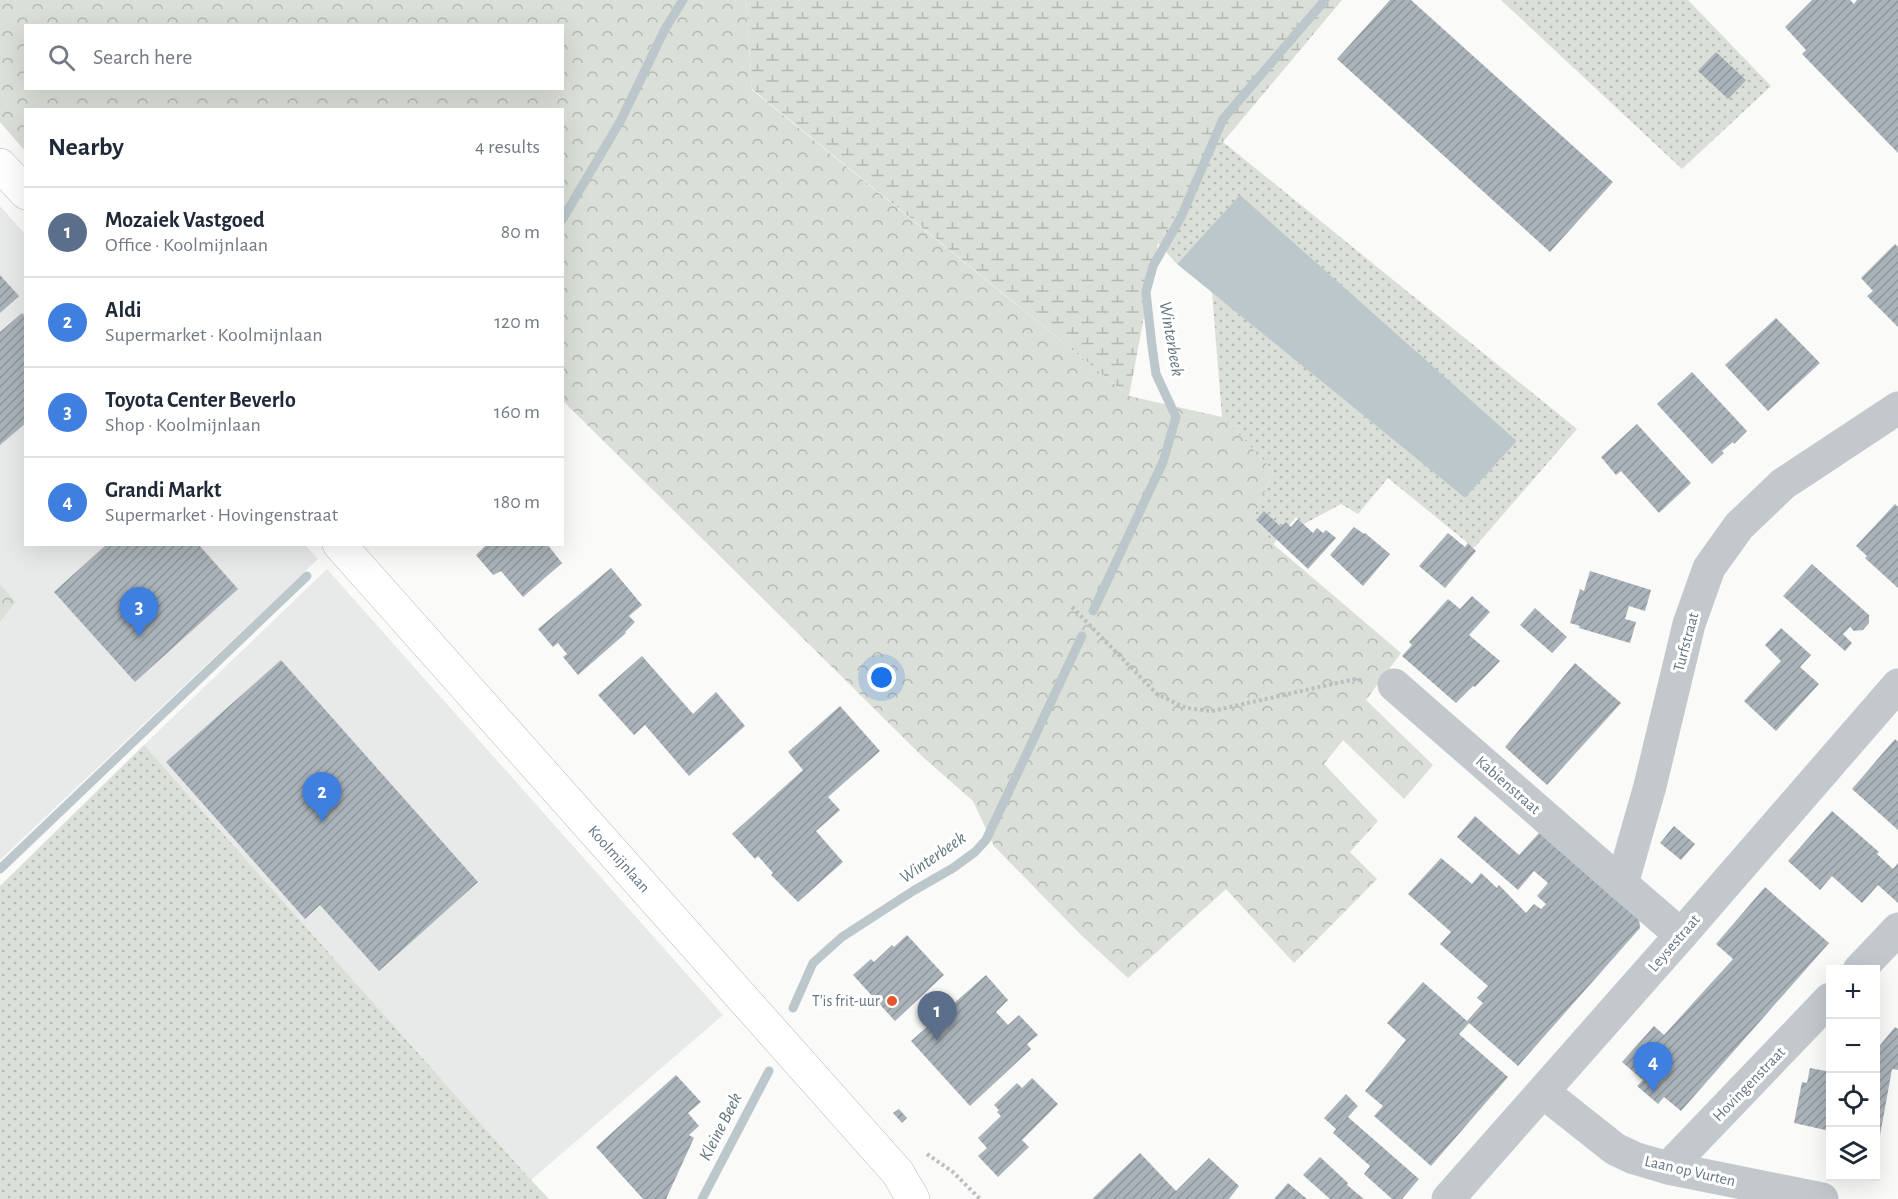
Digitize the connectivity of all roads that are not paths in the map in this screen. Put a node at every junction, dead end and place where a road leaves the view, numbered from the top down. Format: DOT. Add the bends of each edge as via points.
graph roads {
  1 [pos="0,165"];
  2 [pos="24,191"];
  3 [pos="1898,408"];
  4 [pos="341,546"];
  5 [pos="1898,685"];
  6 [pos="1394,686"];
  7 [pos="1622,884"];
  8 [pos="1898,929"];
  9 [pos="1681,935"];
  10 [pos="1863,965"];
  11 [pos="1826,1003"];
  12 [pos="1543,1092"];
  13 [pos="1668,1168"];
  14 [pos="905,1186"];
  15 [pos="933,1199"];
  16 [pos="1448,1199"];
  17 [pos="1822,1199"];
  1 -- 2 [label="main road"];
  3 -- 7 [label="street, Turfstraat" via="1783,484 1739,526 1709,568 1689,624"];
  4 -- 14 [label="main road, Koolmijnlaan"];
  5 -- 9 [label="street, Leysestraat"];
  6 -- 7 [label="street, Kabienstraat"];
  7 -- 9 [label="street"];
  8 -- 10 [label="street"];
  9 -- 12 [label="street, Leysestraat"];
  11 -- 13 [label="street, Hovingenstraat"];
  12 -- 13 [label="street, Laan op Vurten" via="1615,1149"];
  12 -- 16 [label="street, Leysestraat"];
  13 -- 17 [label="street, Laan op Vurten"];
  14 -- 15 [label="main road, Koolmijnlaan"];
}
